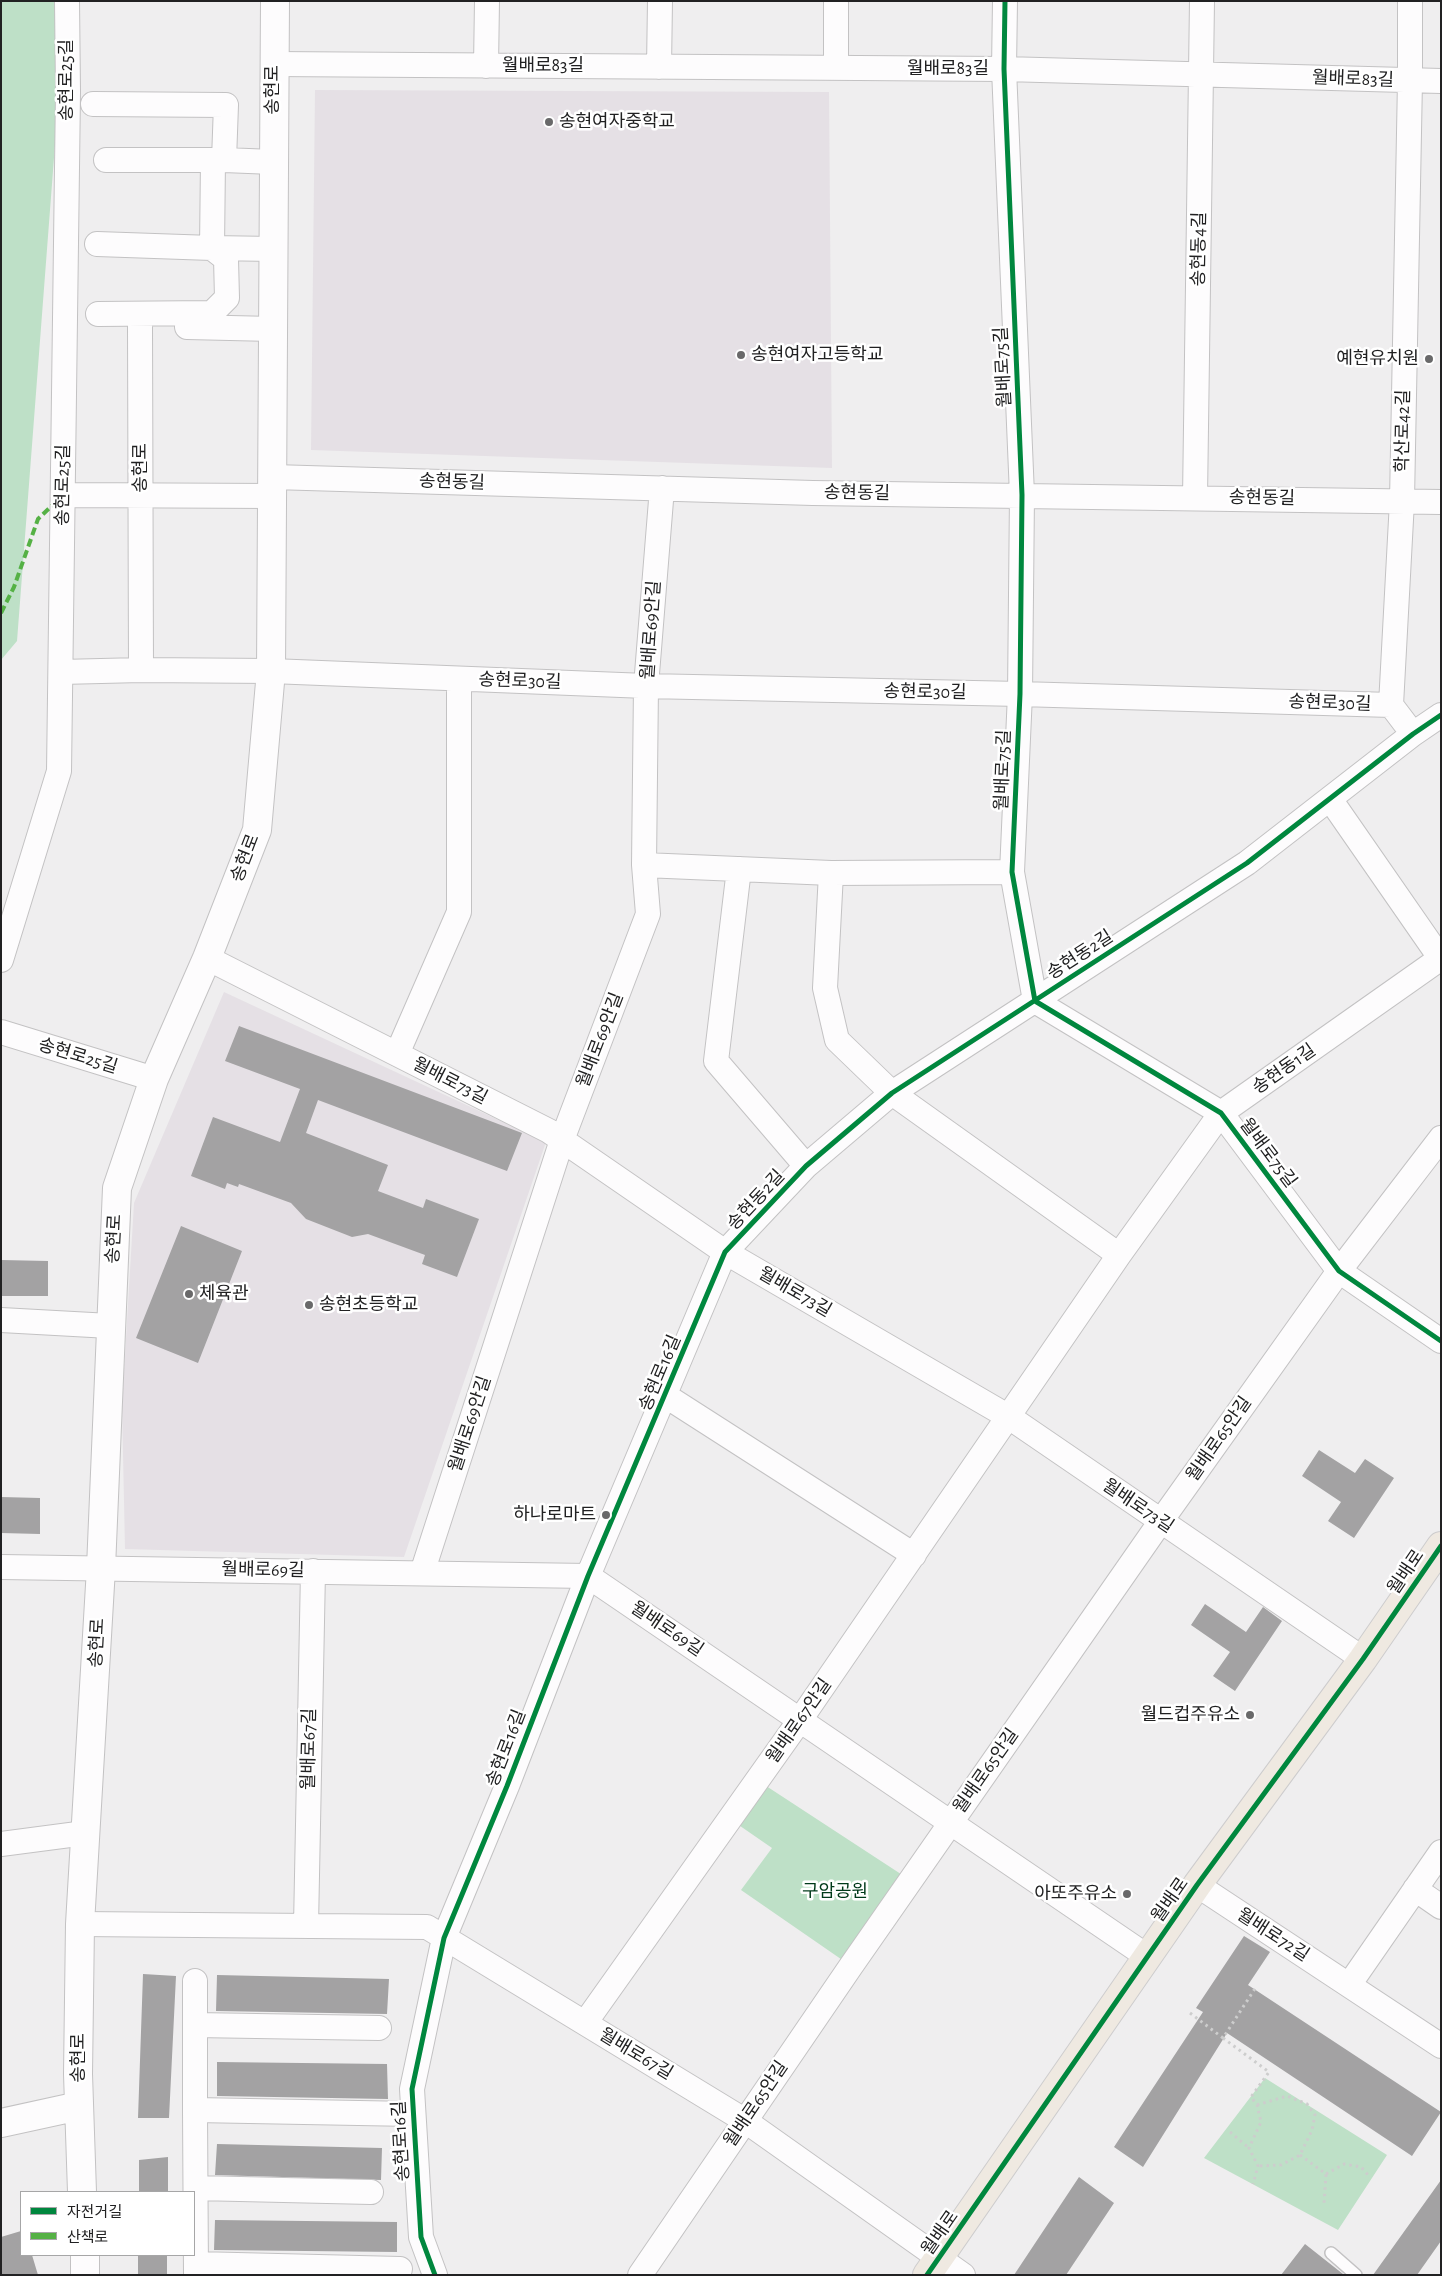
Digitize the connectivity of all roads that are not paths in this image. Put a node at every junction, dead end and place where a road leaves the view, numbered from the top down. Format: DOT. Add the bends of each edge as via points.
graph roads {
  1 [pos="67,1"];
  2 [pos="275,1"];
  3 [pos="487,1"];
  4 [pos="660,1"];
  5 [pos="836,1"];
  6 [pos="1005,1"];
  7 [pos="1202,1"];
  8 [pos="1410,1"];
  9 [pos="273,64"];
  10 [pos="486,66"];
  11 [pos="659,67"];
  12 [pos="836,68"];
  13 [pos="1004,69"];
  14 [pos="1202,74"];
  15 [pos="1410,80"];
  16 [pos="1441,81"];
  17 [pos="93,104"];
  18 [pos="106,160"];
  19 [pos="218,160"];
  20 [pos="273,162"];
  21 [pos="97,244"];
  22 [pos="212,248"];
  23 [pos="273,249"];
  24 [pos="98,314"];
  25 [pos="65,324"];
  26 [pos="140,326"];
  27 [pos="273,329"];
  28 [pos="273,486"];
  29 [pos="662,488"];
  30 [pos="63,495"];
  31 [pos="141,495"];
  32 [pos="1022,496"];
  33 [pos="1195,498"];
  34 [pos="1402,501"];
  35 [pos="1441,502"];
  36 [pos="141,670"];
  37 [pos="272,671"];
  38 [pos="60,672"];
  39 [pos="459,679"];
  40 [pos="646,686"];
  41 [pos="1020,694"];
  42 [pos="1391,705"];
  43 [pos="1441,715"];
  44 [pos="1413,734"];
  45 [pos="1330,799"];
  46 [pos="644,865"];
  47 [pos="739,869"];
  48 [pos="831,872"];
  49 [pos="1012,872"];
  50 [pos="207,958"];
  51 [pos="1441,958"];
  52 [pos="1,960"];
  53 [pos="1035,1001"];
  54 [pos="1,1032"];
  55 [pos="397,1054"];
  56 [pos="154,1079"];
  57 [pos="892,1092"];
  58 [pos="1221,1113"];
  59 [pos="1441,1138"];
  60 [pos="562,1140"];
  61 [pos="806,1166"];
  62 [pos="725,1252"];
  63 [pos="1119,1255"];
  64 [pos="1339,1271"];
  65 [pos="1,1320"];
  66 [pos="110,1326"];
  67 [pos="1441,1341"];
  68 [pos="666,1396"];
  69 [pos="1009,1417"];
  70 [pos="1161,1521"];
  71 [pos="1441,1546"];
  72 [pos="914,1555"];
  73 [pos="1,1567"];
  74 [pos="101,1568"];
  75 [pos="313,1571"];
  76 [pos="422,1573"];
  77 [pos="588,1576"];
  78 [pos="1363,1659"];
  79 [pos="800,1720"];
  80 [pos="950,1822"];
  81 [pos="85,1833"];
  82 [pos="1,1844"];
  83 [pos="1441,1852"];
  84 [pos="1198,1885"];
  85 [pos="1415,1889"];
  86 [pos="1441,1907"];
  87 [pos="80,1924"];
  88 [pos="306,1926"];
  89 [pos="444,1938"];
  90 [pos="1148,1957"];
  91 [pos="195,1981"];
  92 [pos="1349,1984"];
  93 [pos="584,2023"];
  94 [pos="195,2024"];
  95 [pos="379,2028"];
  96 [pos="1441,2046"];
  97 [pos="79,2106"];
  98 [pos="195,2110"];
  99 [pos="413,2114"];
  100 [pos="744,2120"];
  101 [pos="1,2123"];
  102 [pos="196,2188"];
  103 [pos="82,2191"];
  104 [pos="371,2192"];
  105 [pos="1331,2253"];
  106 [pos="85,2256"];
  107 [pos="933,2267"];
  108 [pos="196,2269"];
  109 [pos="400,2269"];
  110 [pos="85,2275"];
  111 [pos="435,2275"];
  112 [pos="640,2275"];
  113 [pos="963,2275"];
  114 [pos="1356,2275"];
  1 -- 25 [label="street, 송현로25길"];
  2 -- 9 [label="main road, 송현로"];
  3 -- 10 [label="street, 월배로83길"];
  4 -- 11 [label="street"];
  5 -- 12 [label="street"];
  6 -- 13 [label="street, 월배로75길"];
  7 -- 14 [label="street, 송현동4길"];
  8 -- 15 [label="street, 학산로42길"];
  9 -- 10 [label="street, 월배로83길"];
  9 -- 20 [label="main road, 송현로"];
  10 -- 11 [label="street, 월배로83길"];
  11 -- 12 [label="street, 월배로83길"];
  12 -- 13 [label="street, 월배로83길"];
  13 -- 14 [label="street, 월배로83길"];
  13 -- 32 [label="street, 월배로75길"];
  14 -- 15 [label="street, 월배로83길"];
  14 -- 33 [label="street, 송현동4길"];
  15 -- 16 [label="street, 월배로83길"];
  15 -- 34 [label="street, 학산로42길"];
  17 -- 19 [label="street" via="226,105"];
  18 -- 19 [label="street"];
  19 -- 20 [label="street"];
  19 -- 22 [label="street"];
  20 -- 23 [label="main road, 송현로"];
  21 -- 22 [label="street"];
  22 -- 23 [label="street"];
  22 -- 24 [label="street" via="226,259 227,298 212,313"];
  23 -- 27 [label="main road, 송현로"];
  25 -- 26 [label="street"];
  25 -- 30 [label="street, 송현로25길"];
  26 -- 27 [label="street"];
  26 -- 31 [label="street, 송현로"];
  27 -- 28 [label="main road, 송현로"];
  28 -- 29 [label="street, 송현동길"];
  28 -- 31 [label="street, 송현동길"];
  28 -- 37 [label="main road, 송현로"];
  29 -- 32 [label="street, 송현동길"];
  29 -- 40 [label="street, 월배로69안길"];
  30 -- 31 [label="street, 송현동길"];
  30 -- 38 [label="street, 송현로25길"];
  31 -- 36 [label="street, 송현로"];
  32 -- 33 [label="street, 송현동길"];
  32 -- 41 [label="street, 월배로75길"];
  33 -- 34 [label="street, 송현동길"];
  34 -- 35 [label="street, 송현동길"];
  34 -- 42 [label="street, 학산로42길"];
  36 -- 37 [label="street"];
  36 -- 38 [label="street"];
  37 -- 39 [label="street, 송현로30길"];
  37 -- 50 [label="main road, 송현로" via="257,830"];
  38 -- 52 [label="street, 송현로25길" via="59,771"];
  39 -- 40 [label="street, 송현로30길"];
  39 -- 55 [label="street, 송현로30길" via="459,912"];
  40 -- 41 [label="street, 송현로30길"];
  40 -- 46 [label="street, 월배로69안길"];
  41 -- 42 [label="street, 송현로30길"];
  41 -- 49 [label="street, 월배로75길"];
  42 -- 44 [label="street"];
  43 -- 44 [label="street, 송현동2길"];
  44 -- 45 [label="street, 송현동2길"];
  45 -- 51 [label="street, 송현동1길"];
  45 -- 53 [label="street, 송현동2길" via="1248,863"];
  46 -- 47 [label="street"];
  46 -- 60 [label="street, 월배로69안길" via="648,914"];
  47 -- 48 [label="street"];
  47 -- 61 [label="street, 송현동2길" via="716,1061"];
  48 -- 49 [label="street"];
  48 -- 57 [label="street" via="825,988 837,1040"];
  49 -- 53 [label="street, 월배로75길"];
  50 -- 55 [label="street, 월배로73길"];
  50 -- 56 [label="main road, 송현로"];
  51 -- 58 [label="street, 송현동1길"];
  53 -- 57 [label="street, 송현동2길"];
  53 -- 58 [label="street, 월배로75길"];
  54 -- 56 [label="street, 송현로25길"];
  55 -- 60 [label="street, 월배로73길"];
  56 -- 66 [label="main road, 송현로" via="117,1188"];
  57 -- 61 [label="street, 송현동2길"];
  57 -- 63 [label="street"];
  58 -- 63 [label="street, 송현동1길"];
  58 -- 64 [label="street, 월배로75길"];
  59 -- 64 [label="street"];
  60 -- 62 [label="street, 월배로73길"];
  60 -- 76 [label="street, 월배로69안길"];
  61 -- 62 [label="street, 송현동2길"];
  62 -- 68 [label="street, 송현로16길"];
  62 -- 69 [label="street, 월배로73길"];
  63 -- 69 [label="street, 송현동1길"];
  64 -- 67 [label="street, 월배로75길"];
  64 -- 70 [label="street, 월배로65안길"];
  65 -- 66 [label="street"];
  66 -- 74 [label="main road, 송현로"];
  68 -- 72 [label="street, 송현로16길"];
  68 -- 77 [label="street, 송현로16길"];
  69 -- 70 [label="street, 월배로73길"];
  69 -- 72 [label="street, 월배로67안길"];
  70 -- 78 [label="street, 월배로73길"];
  70 -- 80 [label="street, 월배로65안길"];
  71 -- 78 [label="main road, 월배로"];
  72 -- 79 [label="street, 월배로67안길"];
  73 -- 74 [label="street, 월배로69길"];
  74 -- 75 [label="street, 월배로69길"];
  74 -- 81 [label="main road, 송현로"];
  75 -- 76 [label="street, 월배로69길"];
  75 -- 88 [label="street, 월배로67길"];
  76 -- 77 [label="street, 월배로69길"];
  77 -- 79 [label="street, 월배로69길"];
  77 -- 89 [label="street, 송현로16길"];
  78 -- 84 [label="main road, 월배로"];
  79 -- 80 [label="street, 월배로69길"];
  79 -- 93 [label="street, 월배로67안길"];
  80 -- 90 [label="street, 월배로69길"];
  80 -- 100 [label="street, 월배로65안길"];
  81 -- 82 [label="street"];
  81 -- 87 [label="main road, 송현로"];
  83 -- 85 [label="street"];
  84 -- 90 [label="main road, 월배로"];
  84 -- 92 [label="street, 월배로72길"];
  85 -- 86 [label="street"];
  85 -- 92 [label="street"];
  87 -- 88 [label="street, 월배로67길"];
  87 -- 97 [label="main road, 송현로"];
  88 -- 89 [label="street, 월배로67길" via="428,1927"];
  89 -- 93 [label="street, 월배로67길"];
  89 -- 99 [label="street, 송현로16길" via="412,2089"];
  90 -- 107 [label="main road, 월배로"];
  91 -- 94 [label="street"];
  92 -- 96 [label="street, 월배로72길"];
  93 -- 100 [label="street, 월배로67길"];
  94 -- 95 [label="street"];
  94 -- 98 [label="street"];
  97 -- 101 [label="main road"];
  97 -- 103 [label="main road, 송현로"];
  98 -- 99 [label="street"];
  98 -- 102 [label="street"];
  99 -- 111 [label="street, 송현로16길" via="421,2237"];
  100 -- 107 [label="street, 월배로67길"];
  100 -- 112 [label="street, 월배로65안길"];
  102 -- 104 [label="street"];
  102 -- 108 [label="street"];
  105 -- 114 [label="lane"];
  106 -- 110 [label="main road"];
  107 -- 113 [label="street, 월배로67길"];
  108 -- 109 [label="street"];
}
